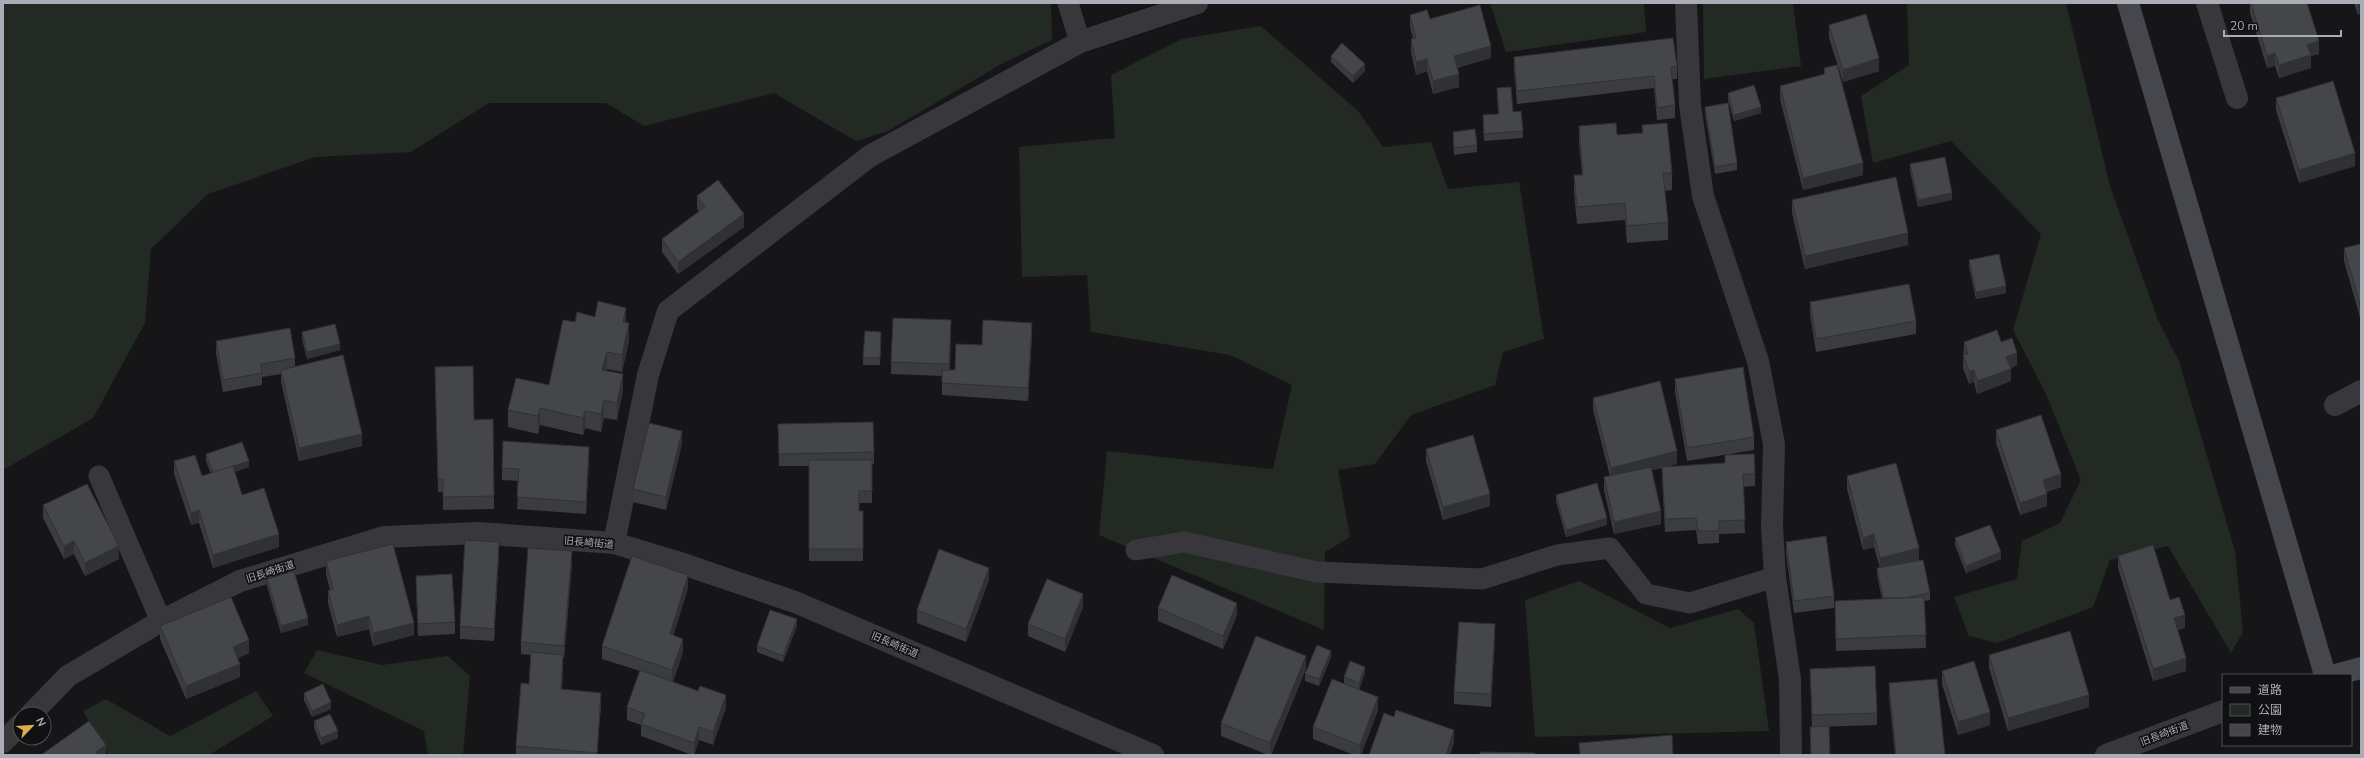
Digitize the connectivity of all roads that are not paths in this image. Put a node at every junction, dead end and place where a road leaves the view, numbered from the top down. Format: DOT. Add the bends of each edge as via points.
graph roads {
  1 [pos="1068,3"];
  2 [pos="1197,3"];
  3 [pos="1686,3"];
  4 [pos="2128,3"];
  5 [pos="2207,3"];
  6 [pos="1080,42"];
  7 [pos="2237,98"];
  8 [pos="2361,391"];
  9 [pos="2335,405"];
  10 [pos="99,476"];
  11 [pos="614,543"];
  12 [pos="1136,550"];
  13 [pos="1774,577"];
  14 [pos="161,621"];
  15 [pos="2361,668"];
  16 [pos="2325,674"];
  17 [pos="2340,674"];
  18 [pos="39,706"];
  19 [pos="2222,711"];
  20 [pos="12,733"];
  21 [pos="3,742"];
  22 [pos="1153,755"];
  23 [pos="1791,755"];
  24 [pos="2106,755"];
  1 -- 6 [label="lane"];
  2 -- 6 [label="street"];
  3 -- 13 [label="street" via="1690,105 1703,196 1758,361 1774,444"];
  4 -- 16 [label="street"];
  5 -- 7 [label="street"];
  6 -- 11 [label="street" via="870,156 668,311 648,375"];
  8 -- 9 [label="street"];
  10 -- 14 [label="lane"];
  11 -- 14 [label="street, 旧長崎街道" via="478,533 384,537 240,581"];
  11 -- 22 [label="street, 旧長崎街道" via="795,602"];
  12 -- 13 [label="lane" via="1184,542 1317,572 1482,579 1557,555 1610,548 1646,594 1690,603"];
  13 -- 23 [label="street" via="1790,679"];
  14 -- 18 [label="street, 旧長崎街道" via="68,676"];
  15 -- 17 [label="street"];
  19 -- 24 [label="street, 旧長崎街道"];
  20 -- 21 [label="street"];
}
